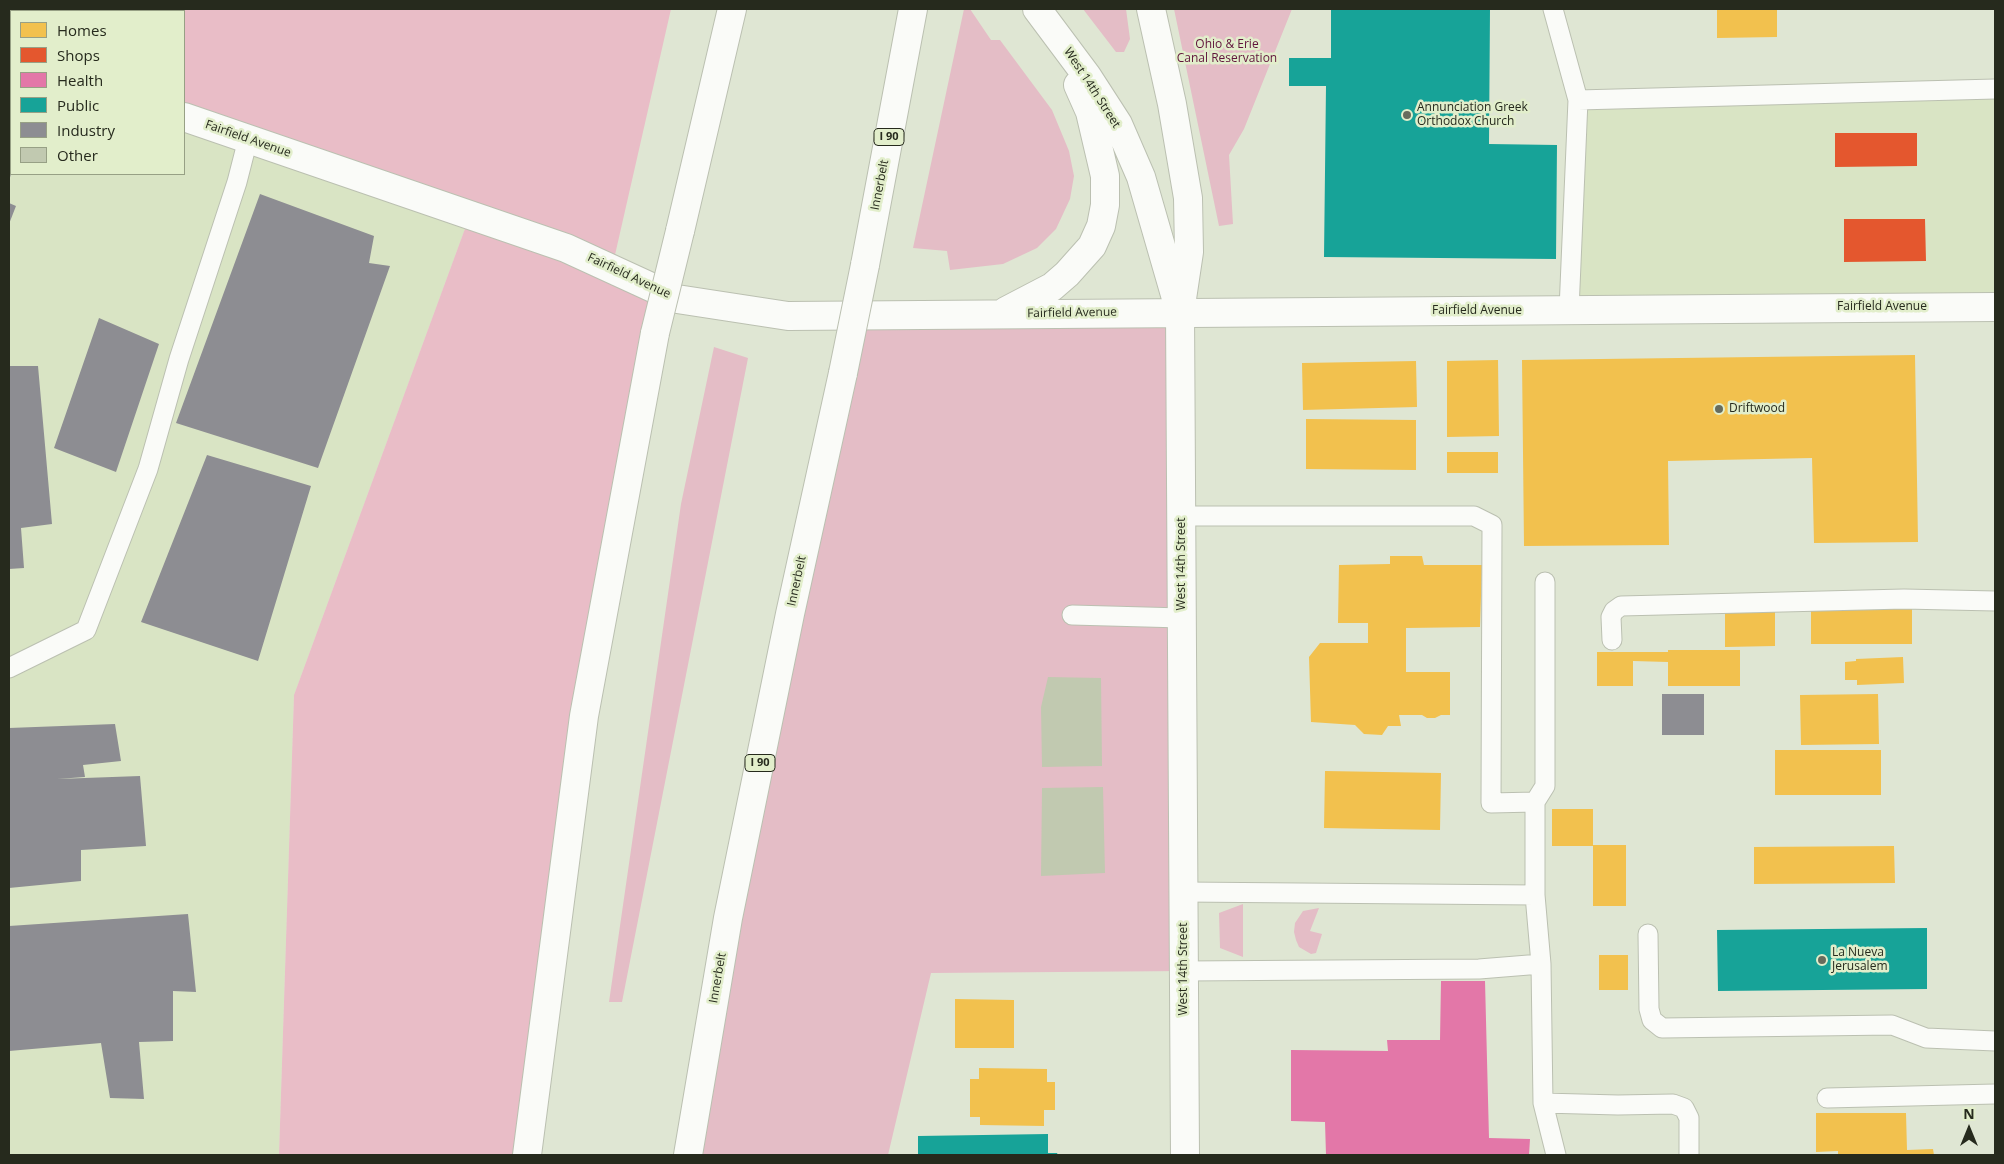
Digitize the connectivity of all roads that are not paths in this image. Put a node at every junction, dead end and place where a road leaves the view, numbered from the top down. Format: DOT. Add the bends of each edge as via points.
graph roads {
  1 [pos="732,9"];
  2 [pos="913,9"];
  3 [pos="1032,9"];
  4 [pos="1037,9"];
  5 [pos="1151,9"];
  6 [pos="1553,9"];
  7 [pos="1995,89"];
  8 [pos="1578,100"];
  9 [pos="185,117"];
  10 [pos="248,139"];
  11 [pos="1995,307"];
  12 [pos="1569,310"];
  13 [pos="1180,312"];
  14 [pos="999,314"];
  15 [pos="1182,516"];
  16 [pos="1545,582"];
  17 [pos="1995,601"];
  18 [pos="1072,616"];
  19 [pos="1182,618"];
  20 [pos="1612,640"];
  21 [pos="9,668"];
  22 [pos="1535,802"];
  23 [pos="1183,892"];
  24 [pos="1535,895"];
  25 [pos="1648,934"];
  26 [pos="1541,964"];
  27 [pos="1184,970"];
  28 [pos="1995,1042"];
  29 [pos="1995,1094"];
  30 [pos="1827,1098"];
  31 [pos="1543,1103"];
  32 [pos="527,1155"];
  33 [pos="688,1155"];
  34 [pos="1185,1155"];
  35 [pos="1556,1155"];
  36 [pos="1689,1155"];
  1 -- 32 [label="main road, bridge" via="655,333 584,716"];
  2 -- 33 [label="main road, Innerbelt / I 90, bridge" via="865,265 730,909"];
  3 -- 14 [label="main road" via="1080,88 1090,112 1105,176 1106,205 1092,246 1067,274 1052,287"];
  4 -- 13 [label="main road, West 14th Street" via="1118,124 1141,177"];
  5 -- 13 [label="main road" via="1188,198 1189,252"];
  6 -- 8 [label="lane"];
  7 -- 8 [label="lane"];
  8 -- 12 [label="lane"];
  9 -- 10 [label="main road, Fairfield Avenue"];
  10 -- 14 [label="main road, Fairfield Avenue" via="566,248 677,298 788,316"];
  10 -- 21 [label="lane" via="148,468 86,630"];
  11 -- 12 [label="main road, Fairfield Avenue"];
  12 -- 13 [label="main road, Fairfield Avenue"];
  13 -- 14 [label="main road, Fairfield Avenue"];
  13 -- 15 [label="main road, West 14th Street"];
  15 -- 19 [label="main road, West 14th Street"];
  15 -- 22 [label="lane" via="1474,516 1492,525 1491,803"];
  16 -- 22 [label="lane" via="1546,786"];
  17 -- 20 [label="lane" via="1904,599 1621,606 1611,617"];
  18 -- 19 [label="lane"];
  19 -- 23 [label="main road, West 14th Street"];
  22 -- 24 [label="lane"];
  23 -- 24 [label="lane"];
  23 -- 27 [label="main road, West 14th Street"];
  24 -- 26 [label="lane"];
  25 -- 28 [label="lane" via="1649,1009 1652,1020 1662,1028 1892,1025 1926,1038"];
  26 -- 27 [label="lane" via="1479,969"];
  26 -- 31 [label="lane"];
  27 -- 34 [label="main road, West 14th Street"];
  29 -- 30 [label="lane"];
  31 -- 35 [label="lane"];
  31 -- 36 [label="lane" via="1673,1104 1684,1108 1689,1118"];
}
